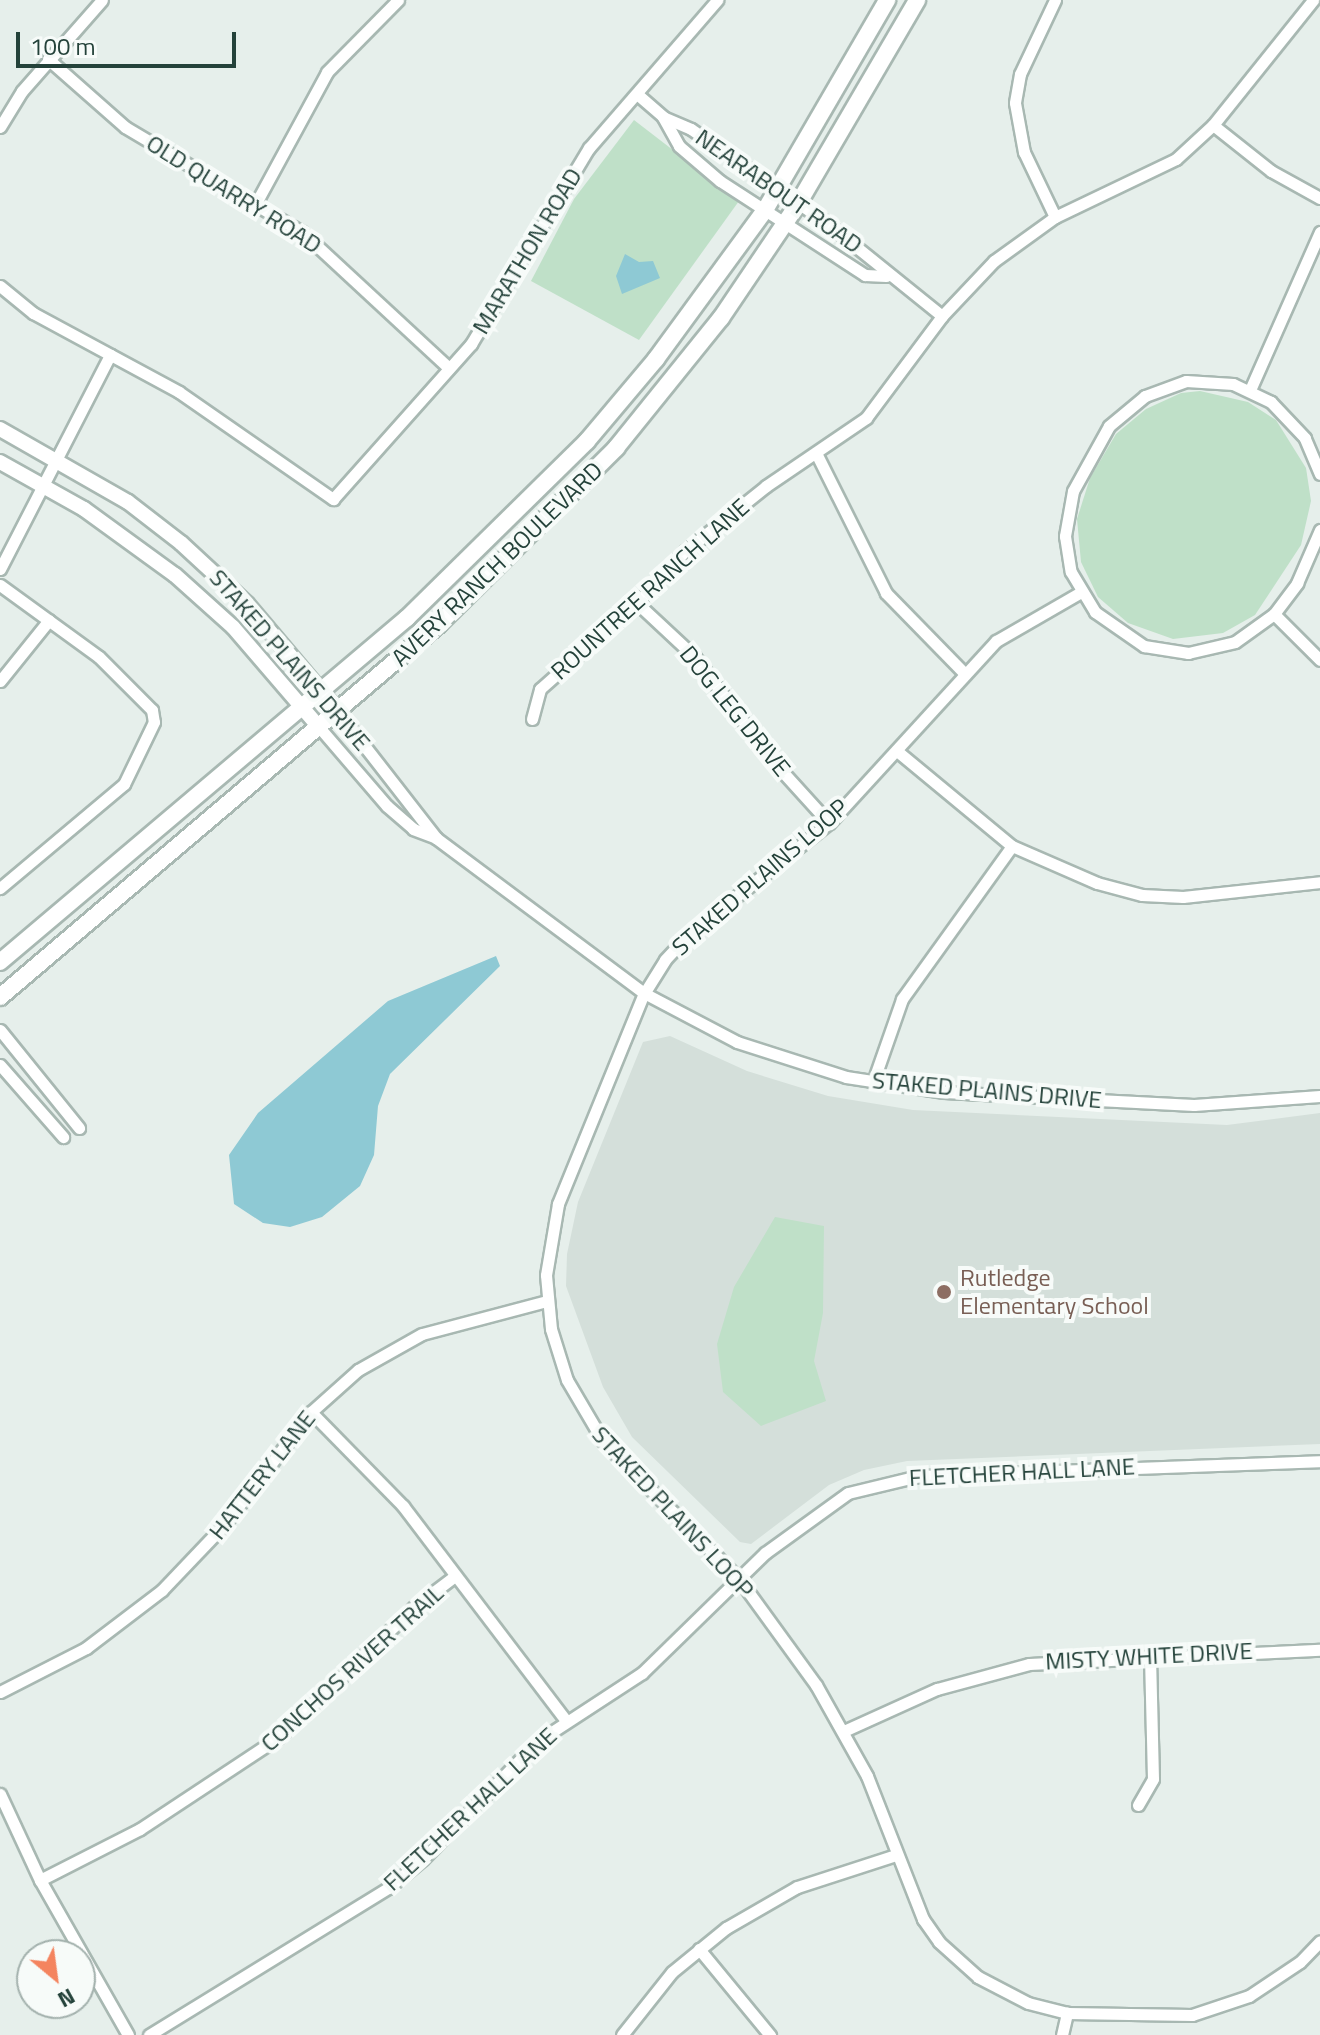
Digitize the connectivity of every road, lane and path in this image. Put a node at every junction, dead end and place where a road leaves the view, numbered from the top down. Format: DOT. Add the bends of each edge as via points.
graph roads {
  1 [pos="102,0"];
  2 [pos="717,0"];
  3 [pos="887,0"];
  4 [pos="917,0"];
  5 [pos="1055,0"];
  6 [pos="1313,0"];
  7 [pos="392,2"];
  8 [pos="48,59"];
  9 [pos="637,94"];
  10 [pos="663,117"];
  11 [pos="1213,125"];
  12 [pos="0,127"];
  13 [pos="778,190"];
  14 [pos="1320,198"];
  15 [pos="256,203"];
  16 [pos="798,204"];
  17 [pos="765,210"];
  18 [pos="1055,217"];
  19 [pos="785,223"];
  20 [pos="1320,232"];
  21 [pos="886,276"];
  22 [pos="0,286"];
  23 [pos="942,316"];
  24 [pos="110,355"];
  25 [pos="449,368"];
  26 [pos="1250,390"];
  27 [pos="0,429"];
  28 [pos="817,455"];
  29 [pos="55,461"];
  30 [pos="0,462"];
  31 [pos="1320,474"];
  32 [pos="42,485"];
  33 [pos="1320,530"];
  34 [pos="0,569"];
  35 [pos="0,585"];
  36 [pos="1081,592"];
  37 [pos="637,603"];
  38 [pos="1274,614"];
  39 [pos="49,620"];
  40 [pos="1320,660"];
  41 [pos="963,672"];
  42 [pos="0,681"];
  43 [pos="321,693"];
  44 [pos="303,707"];
  45 [pos="338,712"];
  46 [pos="532,719"];
  47 [pos="319,727"];
  48 [pos="897,751"];
  49 [pos="829,823"];
  50 [pos="435,838"];
  51 [pos="1012,846"];
  52 [pos="1320,882"];
  53 [pos="0,888"];
  54 [pos="0,962"];
  55 [pos="644,993"];
  56 [pos="0,997"];
  57 [pos="0,1030"];
  58 [pos="0,1065"];
  59 [pos="873,1082"];
  60 [pos="1320,1096"];
  61 [pos="79,1128"];
  62 [pos="63,1137"];
  63 [pos="547,1301"];
  64 [pos="311,1412"];
  65 [pos="1320,1461"];
  66 [pos="455,1576"];
  67 [pos="739,1579"];
  68 [pos="1320,1650"];
  69 [pos="1150,1655"];
  70 [pos="0,1692"];
  71 [pos="566,1721"];
  72 [pos="846,1730"];
  73 [pos="0,1794"];
  74 [pos="1138,1805"];
  75 [pos="896,1855"];
  76 [pos="40,1880"];
  77 [pos="1320,1941"];
  78 [pos="699,1949"];
  79 [pos="1067,2013"];
  80 [pos="128,2035"];
  81 [pos="149,2035"];
  82 [pos="622,2035"];
  83 [pos="770,2035"];
  84 [pos="1062,2035"];
  1 -- 8 [label="street"];
  2 -- 9 [label="street, MARATHON ROAD"];
  3 -- 13 [label="main road, AVERY RANCH BOULEVARD"];
  4 -- 16 [label="main road, AVERY RANCH BOULEVARD"];
  5 -- 18 [label="street" via="1020,74 1015,103 1024,152"];
  6 -- 11 [label="street, ROUNTREE RANCH LANE"];
  7 -- 15 [label="street" via="327,72"];
  8 -- 12 [label="street"];
  8 -- 15 [label="street, OLD QUARRY ROAD" via="125,127"];
  9 -- 10 [label="street, NEARABOUT ROAD"];
  9 -- 25 [label="street, MARATHON ROAD" via="589,148 497,307"];
  10 -- 13 [label="street, NEARABOUT ROAD" via="691,129"];
  10 -- 17 [label="street, NEARABOUT ROAD" via="679,146"];
  11 -- 14 [label="street" via="1271,171"];
  11 -- 18 [label="street, ROUNTREE RANCH LANE" via="1151,173"];
  13 -- 16 [label="street, NEARABOUT ROAD"];
  13 -- 17 [label="main road, AVERY RANCH BOULEVARD"];
  15 -- 25 [label="street, OLD QUARRY ROAD" via="337,260"];
  16 -- 19 [label="main road, AVERY RANCH BOULEVARD"];
  16 -- 21 [label="street, NEARABOUT ROAD" via="877,259"];
  17 -- 19 [label="street, NEARABOUT ROAD"];
  17 -- 43 [label="main road, AVERY RANCH BOULEVARD" via="656,359 587,441 477,554"];
  18 -- 23 [label="street, ROUNTREE RANCH LANE" via="994,261"];
  19 -- 21 [label="street, NEARABOUT ROAD" via="865,275"];
  19 -- 45 [label="main road, AVERY RANCH BOULEVARD" via="721,318 606,459 479,588"];
  20 -- 26 [label="street"];
  21 -- 23 [label="street, NEARABOUT ROAD"];
  22 -- 24 [label="street" via="33,313"];
  23 -- 28 [label="street, ROUNTREE RANCH LANE" via="866,418"];
  24 -- 25 [label="street, MARATHON ROAD" via="179,392 333,499"];
  24 -- 29 [label="street"];
  26 -- 31 [label="street" via="1288,416 1305,438"];
  26 -- 36 [label="street" via="1212,381 1167,386 1121,411 1082,471 1066,515 1067,555"];
  27 -- 29 [label="street, STAKED PLAINS DRIVE"];
  28 -- 37 [label="street, ROUNTREE RANCH LANE" via="726,517"];
  28 -- 41 [label="street" via="886,593"];
  29 -- 32 [label="street"];
  29 -- 43 [label="street, STAKED PLAINS DRIVE" via="128,502 190,550 247,604"];
  30 -- 32 [label="street, STAKED PLAINS DRIVE"];
  32 -- 34 [label="street"];
  32 -- 44 [label="street, STAKED PLAINS DRIVE" via="175,575 233,627"];
  33 -- 38 [label="street" via="1297,583"];
  35 -- 39 [label="street"];
  36 -- 38 [label="street" via="1126,638 1164,651 1216,649 1256,630"];
  36 -- 41 [label="street, STAKED PLAINS LOOP" via="996,641"];
  37 -- 46 [label="street, ROUNTREE RANCH LANE" via="540,689"];
  37 -- 49 [label="street, DOG LEG DRIVE" via="695,657 771,759"];
  38 -- 40 [label="street"];
  39 -- 42 [label="street"];
  39 -- 53 [label="street" via="133,690 152,710 154,722 124,784"];
  41 -- 48 [label="street, STAKED PLAINS LOOP"];
  43 -- 44 [label="main road, AVERY RANCH BOULEVARD"];
  43 -- 45 [label="street, STAKED PLAINS DRIVE"];
  44 -- 47 [label="street, STAKED PLAINS DRIVE"];
  44 -- 54 [label="main road, AVERY RANCH BOULEVARD"];
  45 -- 47 [label="main road, AVERY RANCH BOULEVARD"];
  45 -- 50 [label="street, STAKED PLAINS DRIVE"];
  47 -- 50 [label="street, STAKED PLAINS DRIVE" via="387,806 413,829"];
  47 -- 56 [label="main road, AVERY RANCH BOULEVARD"];
  48 -- 49 [label="street, STAKED PLAINS LOOP"];
  48 -- 51 [label="street"];
  49 -- 55 [label="street, STAKED PLAINS LOOP" via="689,934"];
  50 -- 55 [label="street, STAKED PLAINS DRIVE"];
  51 -- 52 [label="street" via="1074,875 1142,895 1206,897"];
  51 -- 59 [label="street" via="902,999"];
  55 -- 59 [label="street, STAKED PLAINS DRIVE" via="737,1042 793,1063"];
  55 -- 63 [label="street, STAKED PLAINS LOOP" via="558,1204 548,1248"];
  57 -- 61 [label="street"];
  58 -- 62 [label="street"];
  59 -- 60 [label="street, STAKED PLAINS DRIVE" via="944,1092 1194,1105"];
  63 -- 64 [label="street, HATTERY LANE" via="422,1334 358,1370"];
  63 -- 67 [label="street, STAKED PLAINS LOOP" via="567,1380 590,1425"];
  64 -- 66 [label="street" via="375,1472"];
  64 -- 70 [label="street, HATTERY LANE" via="224,1525 162,1590 86,1648"];
  65 -- 67 [label="street, FLETCHER HALL LANE" via="881,1481 821,1508"];
  66 -- 71 [label="street"];
  66 -- 76 [label="street, CONCHOS RIVER TRAIL" via="414,1607 279,1737 140,1829"];
  67 -- 71 [label="street, FLETCHER HALL LANE" via="642,1673"];
  67 -- 72 [label="street, STAKED PLAINS LOOP"];
  68 -- 69 [label="street, MISTY WHITE DRIVE"];
  69 -- 72 [label="street, MISTY WHITE DRIVE" via="1082,1657 1003,1670 937,1689"];
  69 -- 74 [label="street" via="1153,1779"];
  71 -- 81 [label="street, FLETCHER HALL LANE" via="388,1888"];
  72 -- 75 [label="street, STAKED PLAINS LOOP"];
  73 -- 76 [label="street"];
  75 -- 78 [label="street" via="797,1887"];
  75 -- 79 [label="street, STAKED PLAINS LOOP" via="923,1919 958,1961 1003,1992"];
  76 -- 80 [label="street"];
  77 -- 79 [label="street, STAKED PLAINS LOOP" via="1279,1977 1222,2007 1151,2018"];
  78 -- 82 [label="street" via="672,1972"];
  78 -- 83 [label="street"];
  79 -- 84 [label="street"];
}
